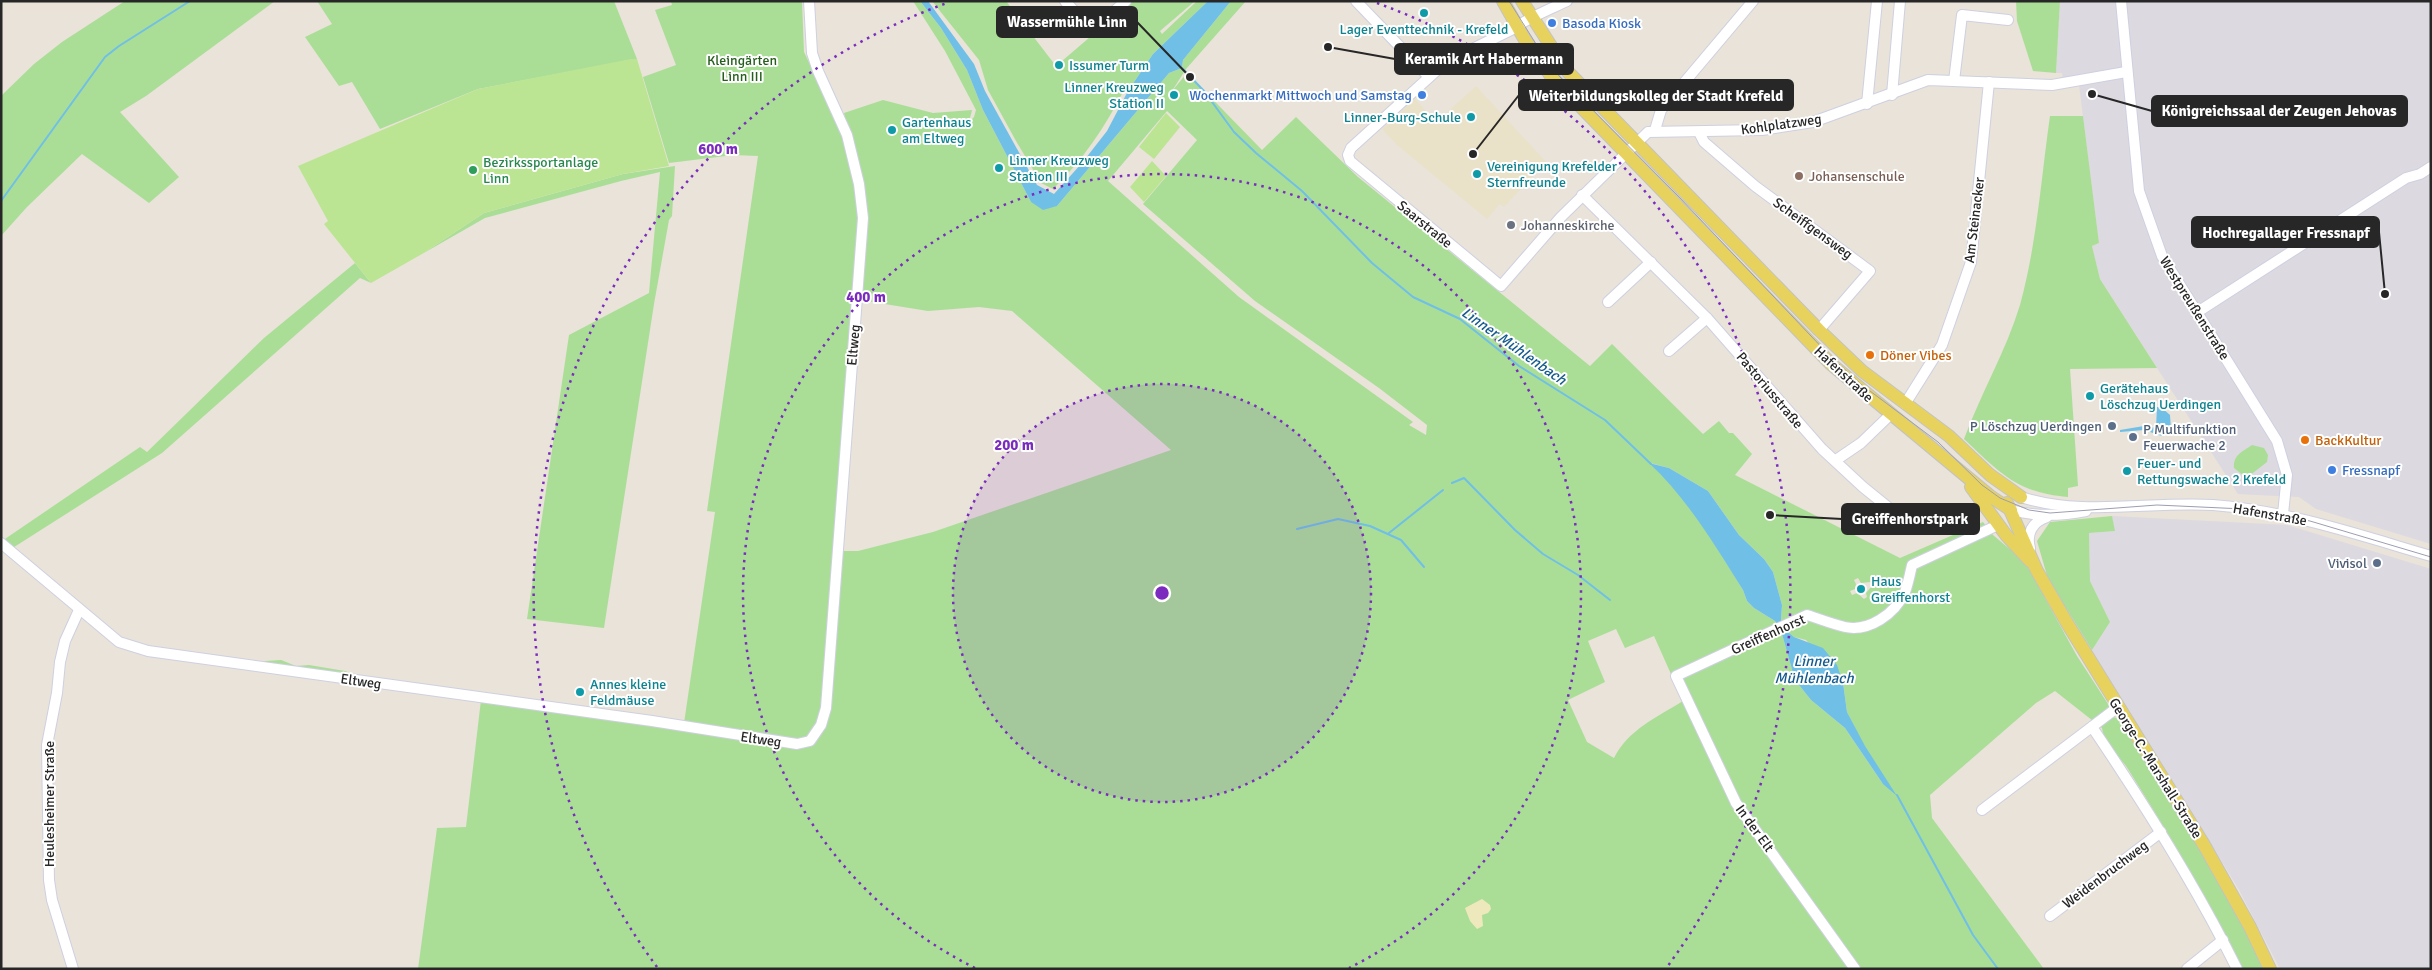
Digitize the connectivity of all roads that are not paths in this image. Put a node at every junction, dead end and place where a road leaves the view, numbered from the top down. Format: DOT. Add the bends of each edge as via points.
graph roads {
  1 [pos="809,1"];
  2 [pos="1065,1"];
  3 [pos="1126,1"];
  4 [pos="1356,1"];
  5 [pos="1503,1"];
  6 [pos="1522,1"];
  7 [pos="1566,1"];
  8 [pos="1753,1"];
  9 [pos="1876,1"];
  10 [pos="1900,1"];
  11 [pos="2121,1"];
  12 [pos="1532,19"];
  13 [pos="2008,20"];
  14 [pos="1516,27"];
  15 [pos="2126,72"];
  16 [pos="1429,77"];
  17 [pos="1954,81"];
  18 [pos="1989,82"];
  19 [pos="1892,95"];
  20 [pos="1867,104"];
  21 [pos="1655,130"];
  22 [pos="1699,132"];
  23 [pos="1637,142"];
  24 [pos="1625,153"];
  25 [pos="2431,167"];
  26 [pos="1582,195"];
  27 [pos="1651,262"];
  28 [pos="1608,302"];
  29 [pos="2196,313"];
  30 [pos="1707,318"];
  31 [pos="1819,330"];
  32 [pos="1669,351"];
  33 [pos="1905,404"];
  34 [pos="1890,415"];
  35 [pos="1836,460"];
  36 [pos="1951,462"];
  37 [pos="1990,475"];
  38 [pos="2021,497"];
  39 [pos="2104,508"];
  40 [pos="2011,510"];
  41 [pos="2283,514"];
  42 [pos="2057,515"];
  43 [pos="1998,524"];
  44 [pos="1910,525"];
  45 [pos="2026,537"];
  46 [pos="2010,539"];
  47 [pos="1,543"];
  48 [pos="2431,556"];
  49 [pos="2037,571"];
  50 [pos="79,610"];
  51 [pos="1676,676"];
  52 [pos="2118,707"];
  53 [pos="2092,727"];
  54 [pos="1982,810"];
  55 [pos="2161,832"];
  56 [pos="2050,916"];
  57 [pos="2223,940"];
  58 [pos="73,969"];
  59 [pos="1855,969"];
  60 [pos="2187,969"];
  61 [pos="2237,969"];
  62 [pos="2270,969"];
  1 -- 50 [label="street, Eltweg" via="812,53 847,135 859,184 863,218 826,708 821,725 810,741 788,743 148,651 119,642"];
  2 -- 3 [label="street" via="1092,30"];
  4 -- 16 [label="street"];
  5 -- 14 [label="main road, Hafenstraße"];
  6 -- 12 [label="main road, Hafenstraße"];
  7 -- 12 [label="street"];
  8 -- 21 [label="street" via="1661,110"];
  9 -- 20 [label="street"];
  10 -- 19 [label="street"];
  11 -- 15 [label="street, Westpreußenstraße"];
  12 -- 14 [label="street" via="1521,21"];
  12 -- 23 [label="main road, Hafenstraße" via="1567,71"];
  13 -- 17 [label="street" via="1962,15"];
  14 -- 16 [label="street" via="1450,59"];
  14 -- 24 [label="main road, Hafenstraße" via="1551,76"];
  15 -- 18 [label="street, Kohlplatzweg" via="2052,85"];
  15 -- 29 [label="street, Westpreußenstraße" via="2139,191 2162,256"];
  16 -- 26 [label="street, Saarstraße" via="1351,148 1350,162 1501,286"];
  17 -- 18 [label="street, Kohlplatzweg"];
  17 -- 19 [label="street, Kohlplatzweg" via="1928,80"];
  18 -- 33 [label="street, Am Steinacker" via="1971,262 1942,345"];
  19 -- 20 [label="street, Kohlplatzweg"];
  20 -- 22 [label="street, Kohlplatzweg" via="1813,122 1762,130"];
  21 -- 22 [label="street, Kohlplatzweg"];
  21 -- 23 [label="street"];
  22 -- 31 [label="street, Scheiffgensweg" via="1704,142 1755,186 1870,270"];
  23 -- 24 [label="street"];
  23 -- 31 [label="main road, Hafenstraße"];
  24 -- 26 [label="street"];
  24 -- 34 [label="main road, Hafenstraße" via="1832,364"];
  25 -- 29 [label="street" via="2406,178"];
  26 -- 27 [label="street, Pastoriusstraße"];
  27 -- 28 [label="street"];
  27 -- 30 [label="street, Pastoriusstraße"];
  29 -- 41 [label="street, Westpreußenstraße" via="2277,440 2287,475"];
  30 -- 32 [label="street"];
  30 -- 35 [label="street, Pastoriusstraße" via="1807,434"];
  31 -- 33 [label="main road, Hafenstraße" via="1862,371"];
  33 -- 37 [label="main road, Hafenstraße" via="1949,436"];
  34 -- 35 [label="street" via="1861,443"];
  34 -- 36 [label="main road, Hafenstraße"];
  35 -- 44 [label="street, Pastoriusstraße"];
  36 -- 40 [label="main road, Hafenstraße"];
  36 -- 43 [label="main road"];
  37 -- 38 [label="main road, Hafenstraße"];
  37 -- 40 [label="main road, George-C.-Marshall-Straße"];
  38 -- 39 [label="street, Hafenstraße" via="2039,503"];
  39 -- 41 [label="street, Hafenstraße" via="2183,504"];
  39 -- 42 [label="street, Hafenstraße"];
  40 -- 42 [label="street, Hafenstraße" via="2038,516"];
  40 -- 45 [label="main road, George-C.-Marshall-Straße"];
  41 -- 48 [label="street, Hafenstraße"];
  42 -- 45 [label="street" via="2040,520"];
  43 -- 46 [label="main road"];
  43 -- 51 [label="street, Greiffenhorst" via="1912,565 1904,592 1891,611 1877,622 1862,627 1846,627 1808,615"];
  45 -- 46 [label="street" via="2017,542"];
  45 -- 49 [label="main road, George-C.-Marshall-Straße"];
  46 -- 49 [label="main road"];
  47 -- 50 [label="street, Eltweg"];
  49 -- 52 [label="main road, George-C.-Marshall-Straße"];
  50 -- 58 [label="street, Heulesheimer Straße" via="65,641 60,662 46,754 49,880"];
  51 -- 59 [label="street, In der Elt" via="1736,803"];
  52 -- 53 [label="street"];
  52 -- 62 [label="main road, George-C.-Marshall-Straße" via="2214,862"];
  53 -- 54 [label="street"];
  53 -- 55 [label="street, Weidenbruchweg"];
  55 -- 56 [label="street, Weidenbruchweg"];
  55 -- 57 [label="street, Weidenbruchweg"];
  57 -- 60 [label="street"];
  57 -- 61 [label="street, Weidenbruchweg"];
}
